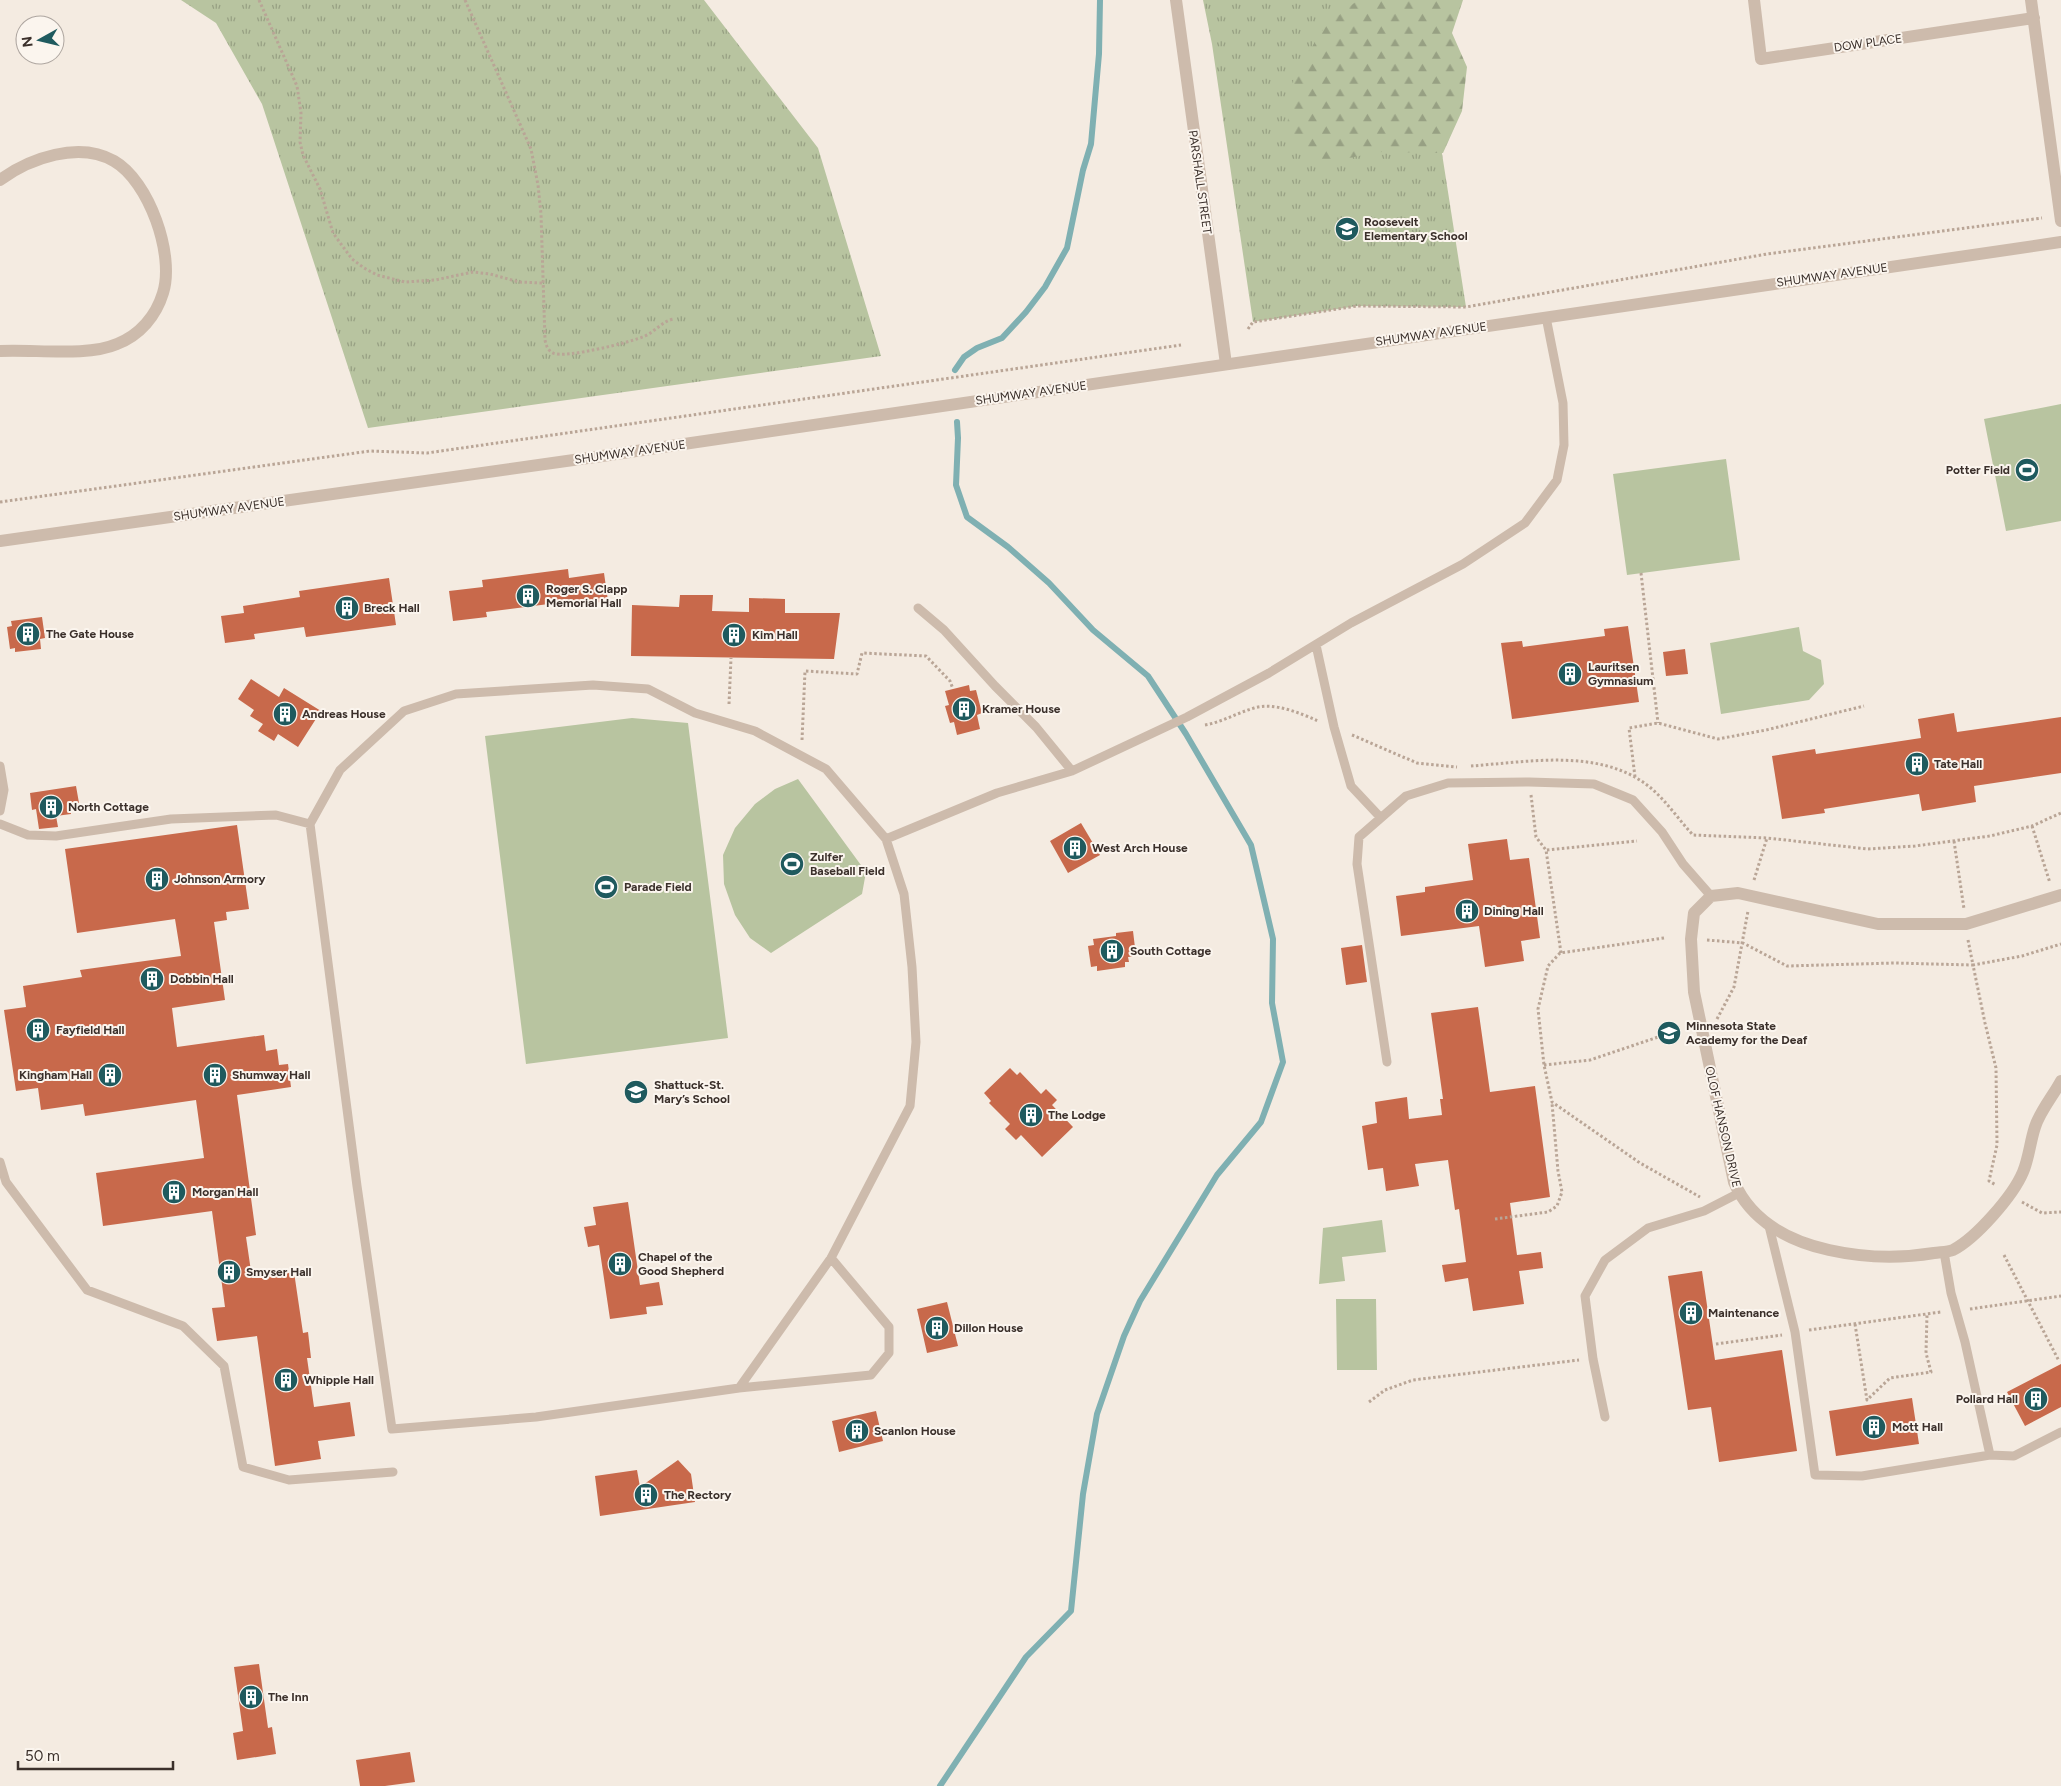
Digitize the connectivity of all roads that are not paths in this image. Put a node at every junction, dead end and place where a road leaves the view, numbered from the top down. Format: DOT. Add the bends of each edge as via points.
graph roads {
  1 [pos="1176,0"];
  2 [pos="1754,0"];
  3 [pos="2031,0"];
  4 [pos="2034,18"];
  5 [pos="0,180"];
  6 [pos="2061,221"];
  7 [pos="2061,242"];
  8 [pos="1546,317"];
  9 [pos="0,351"];
  10 [pos="1226,364"];
  11 [pos="0,541"];
  12 [pos="918,608"];
  13 [pos="1316,645"];
  14 [pos="0,766"];
  15 [pos="1072,770"];
  16 [pos="0,811"];
  17 [pos="1381,818"];
  18 [pos="0,824"];
  19 [pos="310,824"];
  20 [pos="886,839"];
  21 [pos="1711,896"];
  22 [pos="2059,899"];
  23 [pos="1387,1062"];
  24 [pos="2061,1081"];
  25 [pos="0,1162"];
  26 [pos="1739,1193"];
  27 [pos="1770,1226"];
  28 [pos="1944,1252"];
  29 [pos="831,1258"];
  30 [pos="739,1388"];
  31 [pos="1605,1418"];
  32 [pos="2061,1432"];
  33 [pos="1990,1455"];
  34 [pos="393,1472"];
  1 -- 10 [label="street, PARSHALL STREET"];
  2 -- 4 [label="street, DOW PLACE" via="1761,59"];
  3 -- 4 [label="street"];
  4 -- 6 [label="street"];
  5 -- 9 [label="street" via="51,154 91,153 114,161 134,179 147,198 157,220 166,264 164,291 156,313 138,332 116,345 92,350"];
  7 -- 8 [label="street, SHUMWAY AVENUE"];
  8 -- 10 [label="street, SHUMWAY AVENUE"];
  8 -- 13 [label="lane" via="1563,403 1564,445 1557,480 1525,523 1463,564"];
  10 -- 11 [label="street, SHUMWAY AVENUE"];
  12 -- 15 [label="lane" via="944,630 1036,726"];
  13 -- 15 [label="lane" via="1187,716"];
  13 -- 17 [label="lane" via="1351,786"];
  14 -- 16 [label="lane" via="4,790"];
  15 -- 20 [label="lane" via="997,793"];
  17 -- 21 [label="lane" via="1406,796 1448,783 1594,784 1633,800"];
  17 -- 23 [label="lane" via="1359,837 1357,864"];
  18 -- 19 [label="lane" via="28,835 56,836 171,819 276,815"];
  19 -- 20 [label="lane" via="340,770 404,711 456,694 593,685 648,689 695,713 755,731 826,769"];
  19 -- 30 [label="lane" via="356,1186 392,1429 536,1417"];
  20 -- 29 [label="lane" via="904,894 912,967 916,1042 910,1106"];
  21 -- 22 [label="street" via="1738,893 1878,924 1966,924"];
  21 -- 26 [label="street, OLOF HANSON DRIVE" via="1694,913 1691,939 1694,992"];
  24 -- 28 [label="street, OLOF HANSON DRIVE" via="2035,1126 2024,1171 2011,1195 1975,1233 1952,1251"];
  25 -- 34 [label="lane" via="6,1182 87,1290 183,1326 224,1366 243,1466 289,1480"];
  26 -- 27 [label="street, OLOF HANSON DRIVE" via="1750,1210"];
  26 -- 31 [label="lane" via="1704,1211 1648,1228 1605,1260 1585,1296"];
  27 -- 28 [label="street, OLOF HANSON DRIVE" via="1812,1246 1850,1255 1902,1258"];
  27 -- 33 [label="lane" via="1795,1332 1815,1475 1862,1476"];
  28 -- 33 [label="lane"];
  29 -- 30 [label="lane"];
  29 -- 30 [label="lane" via="889,1328 890,1353 872,1375"];
  32 -- 33 [label="lane" via="2014,1456"];
}
